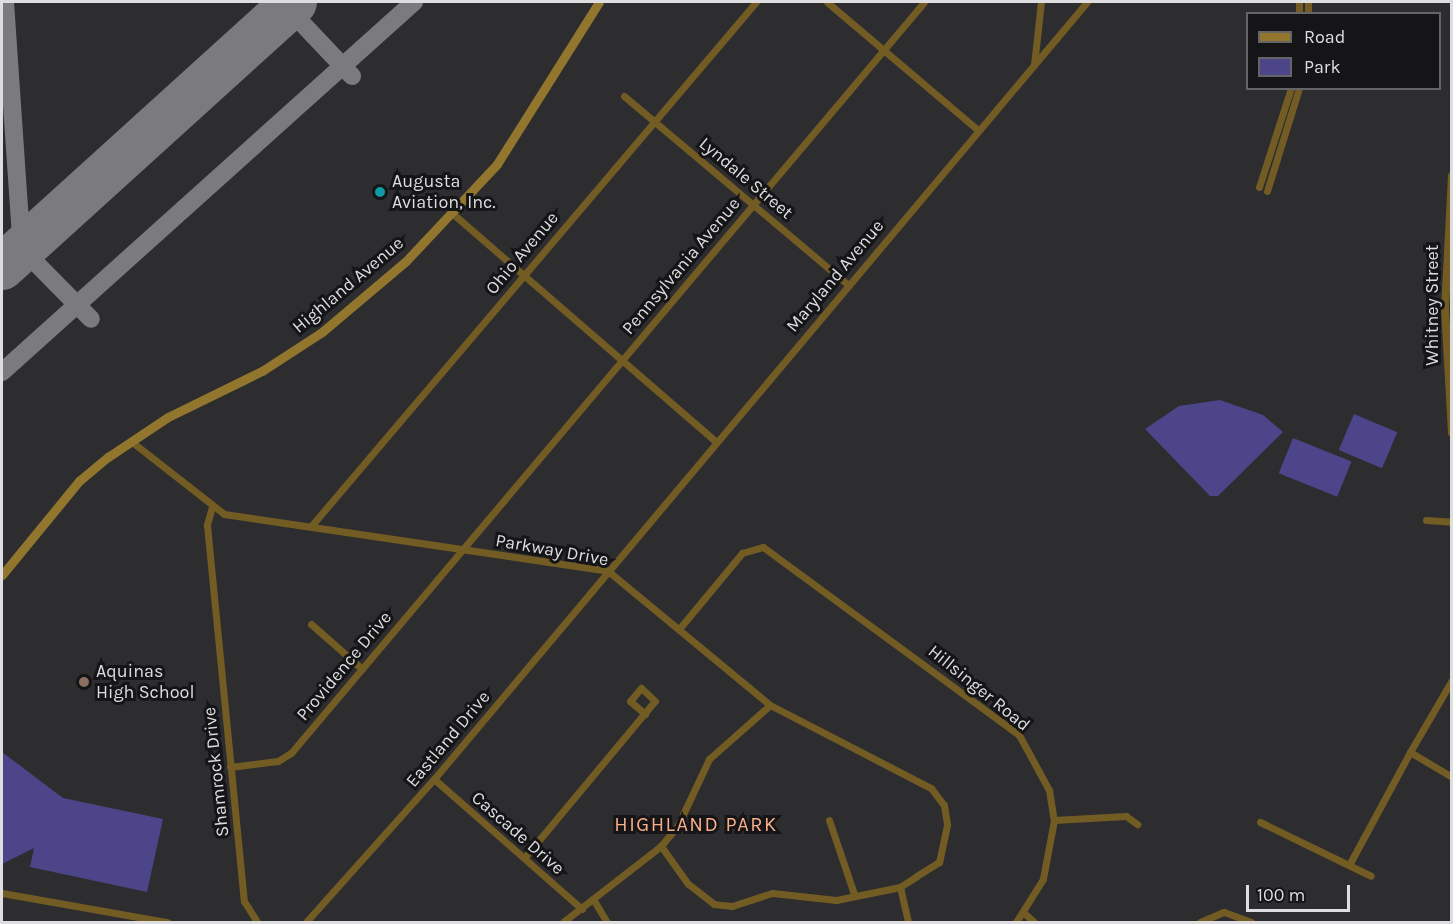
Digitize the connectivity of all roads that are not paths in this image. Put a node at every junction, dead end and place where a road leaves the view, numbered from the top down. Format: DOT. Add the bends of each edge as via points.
graph roads {
  1 [pos="599,2"];
  2 [pos="756,2"];
  3 [pos="827,2"];
  4 [pos="924,2"];
  5 [pos="1041,2"];
  6 [pos="1087,2"];
  7 [pos="885,49"];
  8 [pos="1033,66"];
  9 [pos="1290,90"];
  10 [pos="1298,90"];
  11 [pos="624,96"];
  12 [pos="654,120"];
  13 [pos="978,130"];
  14 [pos="1452,176"];
  15 [pos="1258,187"];
  16 [pos="1267,191"];
  17 [pos="754,203"];
  18 [pos="452,213"];
  19 [pos="522,276"];
  20 [pos="847,284"];
  21 [pos="1448,308"];
  22 [pos="621,359"];
  23 [pos="1451,417"];
  24 [pos="1452,433"];
  25 [pos="716,441"];
  26 [pos="132,442"];
  27 [pos="212,507"];
  28 [pos="1426,520"];
  29 [pos="1452,522"];
  30 [pos="312,525"];
  31 [pos="461,550"];
  32 [pos="608,571"];
  33 [pos="2,575"];
  34 [pos="311,624"];
  35 [pos="679,629"];
  36 [pos="362,669"];
  37 [pos="1452,680"];
  38 [pos="770,705"];
  39 [pos="645,714"];
  40 [pos="1410,752"];
  41 [pos="230,767"];
  42 [pos="1452,777"];
  43 [pos="434,779"];
  44 [pos="829,820"];
  45 [pos="1054,820"];
  46 [pos="1260,822"];
  47 [pos="1137,824"];
  48 [pos="661,846"];
  49 [pos="524,858"];
  50 [pos="1349,865"];
  51 [pos="1371,876"];
  52 [pos="900,887"];
  53 [pos="2,893"];
  54 [pos="854,894"];
  55 [pos="593,899"];
  56 [pos="582,909"];
  57 [pos="1024,913"];
  58 [pos="253,921"];
  59 [pos="167,922"];
  60 [pos="306,922"];
  61 [pos="562,922"];
  62 [pos="607,922"];
  63 [pos="908,922"];
  64 [pos="1016,922"];
  65 [pos="1034,922"];
  66 [pos="1200,922"];
  67 [pos="1251,922"];
  1 -- 18 [label="main road, Highland Avenue" via="497,164"];
  2 -- 12 [label="street, Ohio Avenue"];
  3 -- 7 [label="street"];
  4 -- 7 [label="street, Pennsylvania Avenue"];
  5 -- 8 [label="street"];
  6 -- 8 [label="street, Maryland Avenue"];
  7 -- 13 [label="street"];
  7 -- 17 [label="street, Pennsylvania Avenue"];
  8 -- 13 [label="street, Maryland Avenue"];
  9 -- 15 [label="street"];
  10 -- 16 [label="street"];
  11 -- 12 [label="street, Lyndale Street"];
  12 -- 17 [label="street, Lyndale Street"];
  12 -- 19 [label="street, Ohio Avenue"];
  13 -- 20 [label="street, Maryland Avenue"];
  14 -- 21 [label="street, Whitney Street"];
  17 -- 20 [label="street, Lyndale Street"];
  17 -- 22 [label="street, Pennsylvania Avenue"];
  18 -- 19 [label="street"];
  18 -- 26 [label="main road, Highland Avenue" via="406,261 322,332"];
  19 -- 22 [label="street"];
  19 -- 30 [label="street, Ohio Avenue"];
  20 -- 25 [label="street, Maryland Avenue"];
  21 -- 23 [label="street, Whitney Street"];
  22 -- 25 [label="street"];
  22 -- 31 [label="street, Pennsylvania Avenue"];
  23 -- 24 [label="street, Whitney Street"];
  25 -- 32 [label="street, Maryland Avenue"];
  26 -- 27 [label="street, Parkway Drive"];
  26 -- 33 [label="main road, Highland Avenue" via="79,481"];
  27 -- 30 [label="street, Parkway Drive" via="224,514"];
  27 -- 41 [label="street, Shamrock Drive" via="207,525"];
  28 -- 29 [label="street"];
  30 -- 31 [label="street, Parkway Drive"];
  31 -- 32 [label="street, Parkway Drive"];
  31 -- 36 [label="street, Providence Drive"];
  32 -- 35 [label="street, Parkway Drive"];
  32 -- 43 [label="street, Eastland Drive"];
  34 -- 36 [label="street"];
  35 -- 38 [label="street, Parkway Drive"];
  35 -- 45 [label="street, Hillsinger Road" via="742,553 754,547 770,550 1019,735 1049,790"];
  36 -- 41 [label="street, Providence Drive" via="291,753 278,761"];
  37 -- 40 [label="street"];
  38 -- 48 [label="street" via="725,739 709,759 678,825"];
  38 -- 52 [label="street, Parkway Drive" via="931,788 944,805 946,846 939,862"];
  39 -- 49 [label="street"];
  40 -- 42 [label="street"];
  40 -- 50 [label="street"];
  41 -- 58 [label="street, Shamrock Drive" via="244,901"];
  43 -- 49 [label="street, Cascade Drive"];
  43 -- 60 [label="street, Eastland Drive"];
  44 -- 54 [label="street"];
  45 -- 47 [label="street" via="1126,816"];
  45 -- 57 [label="street, Hillsinger Road" via="1051,857"];
  46 -- 50 [label="street"];
  48 -- 54 [label="street" via="688,884 714,904 732,906 772,893 814,901"];
  48 -- 55 [label="street"];
  49 -- 56 [label="street, Cascade Drive"];
  50 -- 51 [label="street"];
  52 -- 54 [label="street"];
  52 -- 63 [label="street"];
  53 -- 59 [label="street"];
  55 -- 56 [label="street"];
  55 -- 62 [label="street"];
  56 -- 61 [label="street"];
  57 -- 64 [label="street, Hillsinger Road"];
  57 -- 65 [label="street"];
  66 -- 67 [label="street" via="1224,912"];
}
